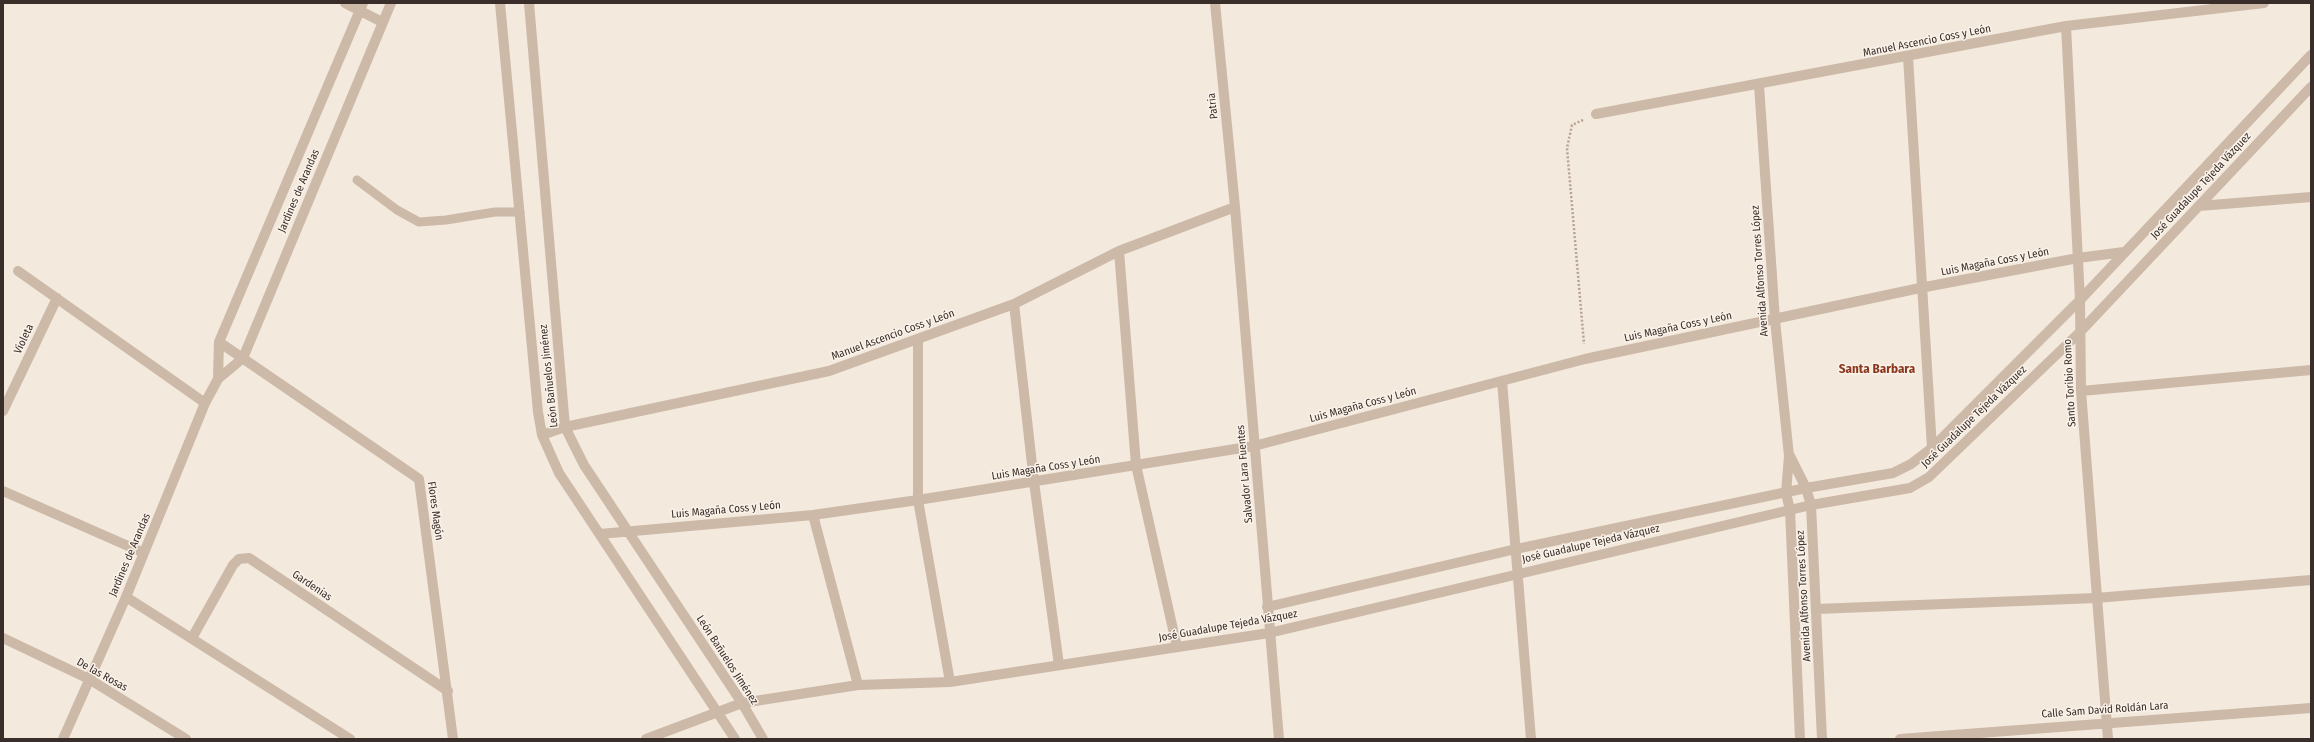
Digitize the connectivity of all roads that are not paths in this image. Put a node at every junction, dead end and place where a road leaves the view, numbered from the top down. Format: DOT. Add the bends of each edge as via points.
graph roads {
  1 [pos="345,3"];
  2 [pos="391,3"];
  3 [pos="500,3"];
  4 [pos="529,3"];
  5 [pos="1215,3"];
  6 [pos="2264,3"];
  7 [pos="361,6"];
  8 [pos="382,22"];
  9 [pos="2066,26"];
  10 [pos="2311,55"];
  11 [pos="1908,57"];
  12 [pos="1759,85"];
  13 [pos="2311,87"];
  14 [pos="1596,114"];
  15 [pos="357,180"];
  16 [pos="2311,198"];
  17 [pos="2199,206"];
  18 [pos="1235,207"];
  19 [pos="520,212"];
  20 [pos="1119,251"];
  21 [pos="2124,252"];
  22 [pos="2078,258"];
  23 [pos="18,271"];
  24 [pos="1920,288"];
  25 [pos="57,298"];
  26 [pos="2080,300"];
  27 [pos="1014,304"];
  28 [pos="1776,320"];
  29 [pos="2080,332"];
  30 [pos="918,339"];
  31 [pos="219,342"];
  32 [pos="243,358"];
  33 [pos="2311,370"];
  34 [pos="218,379"];
  35 [pos="1502,381"];
  36 [pos="2081,391"];
  37 [pos="205,403"];
  38 [pos="3,411"];
  39 [pos="565,427"];
  40 [pos="542,435"];
  41 [pos="1254,446"];
  42 [pos="1932,448"];
  43 [pos="1790,456"];
  44 [pos="1136,465"];
  45 [pos="1034,482"];
  46 [pos="1806,488"];
  47 [pos="3,491"];
  48 [pos="1786,493"];
  49 [pos="918,500"];
  50 [pos="1810,505"];
  51 [pos="1790,510"];
  52 [pos="812,514"];
  53 [pos="628,530"];
  54 [pos="600,534"];
  55 [pos="1516,549"];
  56 [pos="144,553"];
  57 [pos="1518,574"];
  58 [pos="2311,580"];
  59 [pos="126,597"];
  60 [pos="2096,598"];
  61 [pos="1267,607"];
  62 [pos="1817,609"];
  63 [pos="1269,633"];
  64 [pos="3,638"];
  65 [pos="192,638"];
  66 [pos="1178,647"];
  67 [pos="1059,665"];
  68 [pos="89,679"];
  69 [pos="950,682"];
  70 [pos="858,685"];
  71 [pos="448,691"];
  72 [pos="742,703"];
  73 [pos="2311,708"];
  74 [pos="717,712"];
  75 [pos="2107,722"];
  76 [pos="63,739"];
  77 [pos="186,739"];
  78 [pos="350,739"];
  79 [pos="453,739"];
  80 [pos="646,739"];
  81 [pos="735,739"];
  82 [pos="763,739"];
  83 [pos="1279,739"];
  84 [pos="1531,739"];
  85 [pos="1800,739"];
  86 [pos="1822,739"];
  87 [pos="1900,739"];
  88 [pos="2108,739"];
  1 -- 7 [label="street"];
  2 -- 8 [label="street, Jardines de Arandas"];
  3 -- 19 [label="street, León Bañuelos Jiménez"];
  4 -- 39 [label="street, León Bañuelos Jiménez"];
  5 -- 18 [label="street, Patria"];
  6 -- 9 [label="street, Manuel Ascencio Coss y León"];
  7 -- 8 [label="street"];
  7 -- 31 [label="street, Jardines de Arandas"];
  8 -- 32 [label="street, Jardines de Arandas"];
  9 -- 11 [label="street, Manuel Ascencio Coss y León"];
  9 -- 22 [label="street, Santo Toribio Romo"];
  10 -- 21 [label="street, José Guadalupe Tejeda Vázquez"];
  11 -- 12 [label="street, Manuel Ascencio Coss y León"];
  11 -- 24 [label="street"];
  12 -- 14 [label="street, Manuel Ascencio Coss y León"];
  12 -- 28 [label="street, Avenida Alfonso Torres López"];
  13 -- 17 [label="street, José Guadalupe Tejeda Vázquez"];
  15 -- 19 [label="lane" via="419,222 495,212"];
  16 -- 17 [label="street"];
  17 -- 29 [label="street, José Guadalupe Tejeda Vázquez"];
  18 -- 20 [label="street, Manuel Ascencio Coss y León"];
  18 -- 41 [label="street, Salvador Lara Fuentes"];
  19 -- 40 [label="street, León Bañuelos Jiménez"];
  20 -- 27 [label="street, Manuel Ascencio Coss y León"];
  20 -- 44 [label="street"];
  21 -- 22 [label="street, Luis Magaña Coss y León"];
  21 -- 26 [label="street, José Guadalupe Tejeda Vázquez"];
  22 -- 24 [label="street, Luis Magaña Coss y León"];
  22 -- 26 [label="street, Santo Toribio Romo"];
  23 -- 25 [label="street"];
  24 -- 28 [label="street, Luis Magaña Coss y León"];
  24 -- 42 [label="street"];
  25 -- 37 [label="street"];
  25 -- 38 [label="street, Violeta"];
  26 -- 29 [label="street, Santo Toribio Romo"];
  26 -- 42 [label="street, José Guadalupe Tejeda Vázquez"];
  27 -- 30 [label="street, Manuel Ascencio Coss y León"];
  27 -- 45 [label="street"];
  28 -- 35 [label="street, Luis Magaña Coss y León" via="1585,359"];
  28 -- 43 [label="street, Avenida Alfonso Torres López"];
  29 -- 36 [label="street, Santo Toribio Romo"];
  29 -- 50 [label="street, José Guadalupe Tejeda Vázquez" via="1929,477 1910,488"];
  30 -- 39 [label="street, Manuel Ascencio Coss y León" via="829,371"];
  30 -- 49 [label="street"];
  31 -- 32 [label="street, Flores Magón"];
  31 -- 34 [label="street, Jardines de Arandas"];
  32 -- 34 [label="street, Jardines de Arandas"];
  32 -- 71 [label="street, Flores Magón" via="420,479"];
  33 -- 36 [label="street"];
  34 -- 37 [label="street, Jardines de Arandas"];
  35 -- 41 [label="street, Luis Magaña Coss y León"];
  35 -- 55 [label="street"];
  36 -- 60 [label="street, Santo Toribio Romo"];
  37 -- 56 [label="street, Jardines de Arandas"];
  39 -- 40 [label="street, Manuel Ascencio Coss y León"];
  39 -- 53 [label="street, León Bañuelos Jiménez" via="584,464"];
  40 -- 54 [label="street, León Bañuelos Jiménez" via="559,473"];
  41 -- 44 [label="street, Luis Magaña Coss y León"];
  41 -- 61 [label="street, Salvador Lara Fuentes"];
  42 -- 46 [label="street, José Guadalupe Tejeda Vázquez" via="1912,464 1893,473"];
  43 -- 46 [label="street, Avenida Alfonso Torres López"];
  43 -- 48 [label="street, Avenida Alfonso Torres López"];
  44 -- 45 [label="street, Luis Magaña Coss y León"];
  44 -- 66 [label="street"];
  45 -- 49 [label="street, Luis Magaña Coss y León"];
  45 -- 67 [label="street"];
  46 -- 48 [label="street, José Guadalupe Tejeda Vázquez"];
  46 -- 50 [label="street, Avenida Alfonso Torres López"];
  47 -- 56 [label="street"];
  48 -- 51 [label="street, Avenida Alfonso Torres López"];
  48 -- 55 [label="street, José Guadalupe Tejeda Vázquez"];
  49 -- 52 [label="street, Luis Magaña Coss y León"];
  49 -- 69 [label="street"];
  50 -- 51 [label="street, José Guadalupe Tejeda Vázquez"];
  50 -- 62 [label="street, Avenida Alfonso Torres López"];
  51 -- 57 [label="street, José Guadalupe Tejeda Vázquez"];
  51 -- 85 [label="street, Avenida Alfonso Torres López"];
  52 -- 53 [label="street, Luis Magaña Coss y León"];
  52 -- 70 [label="street"];
  53 -- 54 [label="street, Luis Magaña Coss y León"];
  53 -- 72 [label="street, León Bañuelos Jiménez"];
  54 -- 74 [label="street, León Bañuelos Jiménez"];
  55 -- 57 [label="street"];
  55 -- 61 [label="street, José Guadalupe Tejeda Vázquez"];
  56 -- 59 [label="street, Jardines de Arandas"];
  57 -- 63 [label="street, José Guadalupe Tejeda Vázquez"];
  57 -- 84 [label="street"];
  58 -- 60 [label="street"];
  59 -- 65 [label="street"];
  59 -- 68 [label="street, Jardines de Arandas"];
  60 -- 62 [label="street"];
  60 -- 75 [label="street, Santo Toribio Romo"];
  61 -- 63 [label="street, Salvador Lara Fuentes"];
  62 -- 86 [label="street, Avenida Alfonso Torres López"];
  63 -- 66 [label="street, José Guadalupe Tejeda Vázquez"];
  63 -- 83 [label="street, Salvador Lara Fuentes"];
  64 -- 68 [label="street, De las Rosas"];
  65 -- 71 [label="street, Gardenias" via="233,565 239,559 249,558"];
  65 -- 78 [label="street"];
  66 -- 67 [label="street, José Guadalupe Tejeda Vázquez"];
  67 -- 69 [label="street, José Guadalupe Tejeda Vázquez"];
  68 -- 76 [label="street, Jardines de Arandas"];
  68 -- 77 [label="street, De las Rosas"];
  69 -- 70 [label="street, José Guadalupe Tejeda Vázquez"];
  70 -- 72 [label="street, José Guadalupe Tejeda Vázquez"];
  71 -- 79 [label="street, Flores Magón"];
  72 -- 74 [label="street, José Guadalupe Tejeda Vázquez"];
  72 -- 82 [label="street, León Bañuelos Jiménez"];
  73 -- 75 [label="street, Calle Sam David Roldán Lara"];
  74 -- 80 [label="street, José Guadalupe Tejeda Vázquez"];
  74 -- 81 [label="street, León Bañuelos Jiménez"];
  75 -- 87 [label="street, Calle Sam David Roldán Lara"];
  75 -- 88 [label="street, Santo Toribio Romo"];
}
